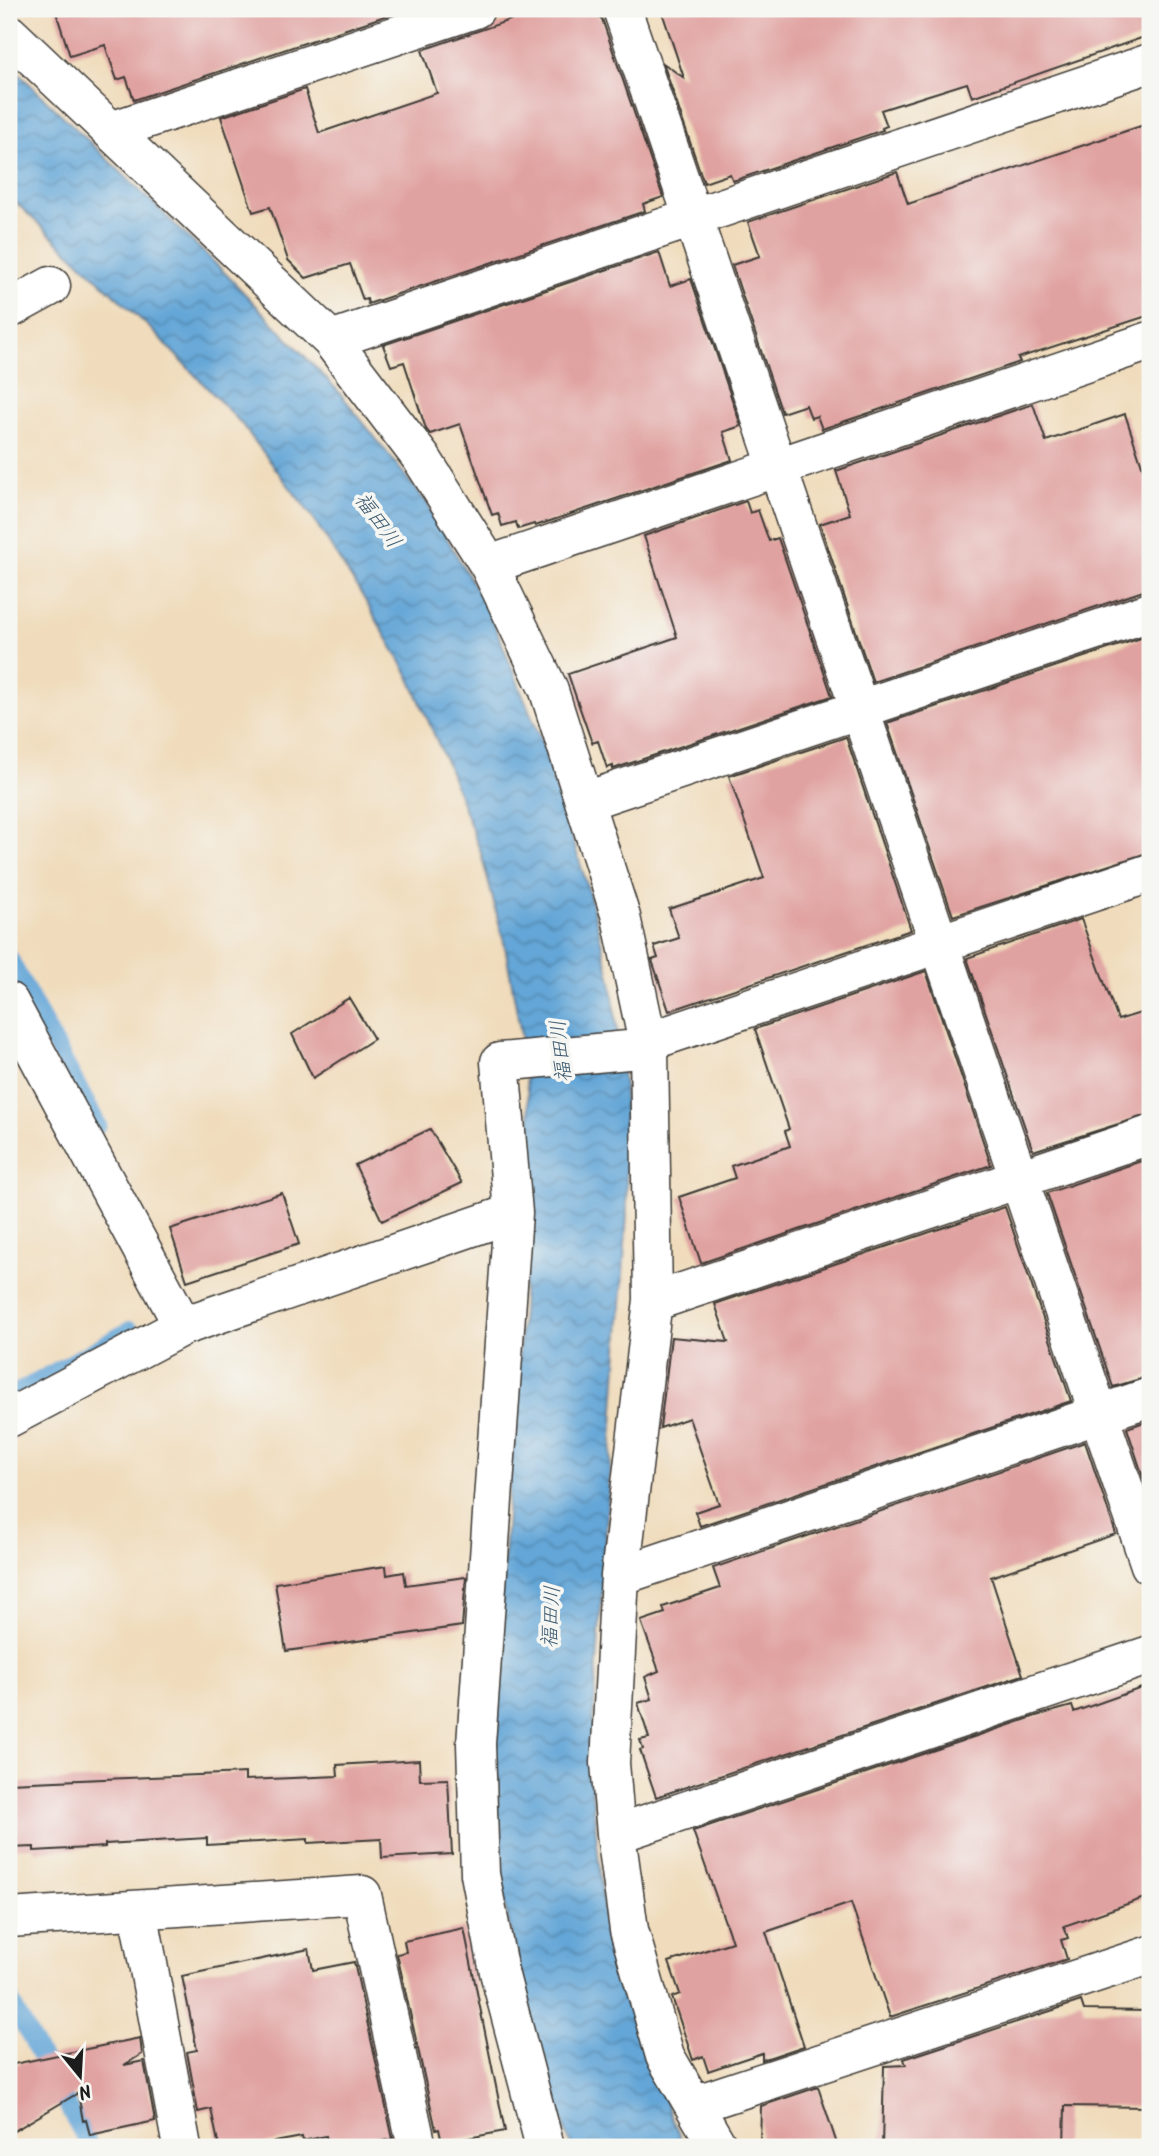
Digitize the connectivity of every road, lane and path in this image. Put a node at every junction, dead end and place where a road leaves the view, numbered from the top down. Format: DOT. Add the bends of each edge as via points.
graph roads {
  1 [pos="475,9"];
  2 [pos="622,9"];
  3 [pos="9,34"];
  4 [pos="1150,63"];
  5 [pos="111,131"];
  6 [pos="693,217"];
  7 [pos="51,286"];
  8 [pos="9,309"];
  9 [pos="331,340"];
  10 [pos="1150,341"];
  11 [pos="778,467"];
  12 [pos="489,565"];
  13 [pos="1150,612"];
  14 [pos="860,709"];
  15 [pos="586,801"];
  16 [pos="1150,873"];
  17 [pos="939,944"];
  18 [pos="9,1002"];
  19 [pos="642,1047"];
  20 [pos="1150,1135"];
  21 [pos="1019,1179"];
  22 [pos="513,1213"];
  23 [pos="653,1302"];
  24 [pos="183,1326"];
  25 [pos="1150,1397"];
  26 [pos="1099,1414"];
  27 [pos="9,1418"];
  28 [pos="1150,1565"];
  29 [pos="620,1576"];
  30 [pos="1150,1655"];
  31 [pos="617,1834"];
  32 [pos="138,1910"];
  33 [pos="9,1918"];
  34 [pos="1150,1955"];
  35 [pos="694,2105"];
  36 [pos="182,2147"];
  37 [pos="417,2147"];
  38 [pos="545,2147"];
  39 [pos="718,2147"];
  1 -- 5 [label="street"];
  2 -- 6 [label="street"];
  3 -- 5 [label="street"];
  4 -- 6 [label="street"];
  5 -- 9 [label="street"];
  6 -- 9 [label="street"];
  6 -- 11 [label="street"];
  7 -- 8 [label="street"];
  9 -- 12 [label="street" via="422,459"];
  10 -- 11 [label="street"];
  11 -- 12 [label="street"];
  11 -- 14 [label="street"];
  12 -- 15 [label="street" via="548,688"];
  13 -- 14 [label="street"];
  14 -- 15 [label="street"];
  14 -- 17 [label="street"];
  15 -- 19 [label="street" via="621,916"];
  16 -- 17 [label="street"];
  17 -- 19 [label="street"];
  17 -- 21 [label="street"];
  18 -- 24 [label="street"];
  19 -- 22 [label="street" via="500,1062"];
  19 -- 23 [label="street"];
  20 -- 21 [label="street"];
  21 -- 23 [label="street"];
  21 -- 26 [label="street"];
  22 -- 24 [label="street"];
  22 -- 38 [label="street" via="477,1744 480,1874 499,1972"];
  23 -- 29 [label="street"];
  24 -- 27 [label="street"];
  25 -- 26 [label="street"];
  26 -- 28 [label="street"];
  26 -- 29 [label="street"];
  29 -- 31 [label="street" via="610,1763"];
  30 -- 31 [label="street"];
  31 -- 35 [label="street" via="636,1955 665,2056"];
  32 -- 33 [label="street"];
  32 -- 36 [label="street"];
  32 -- 37 [label="street" via="362,1895"];
  34 -- 35 [label="street"];
  35 -- 39 [label="street"];
}
